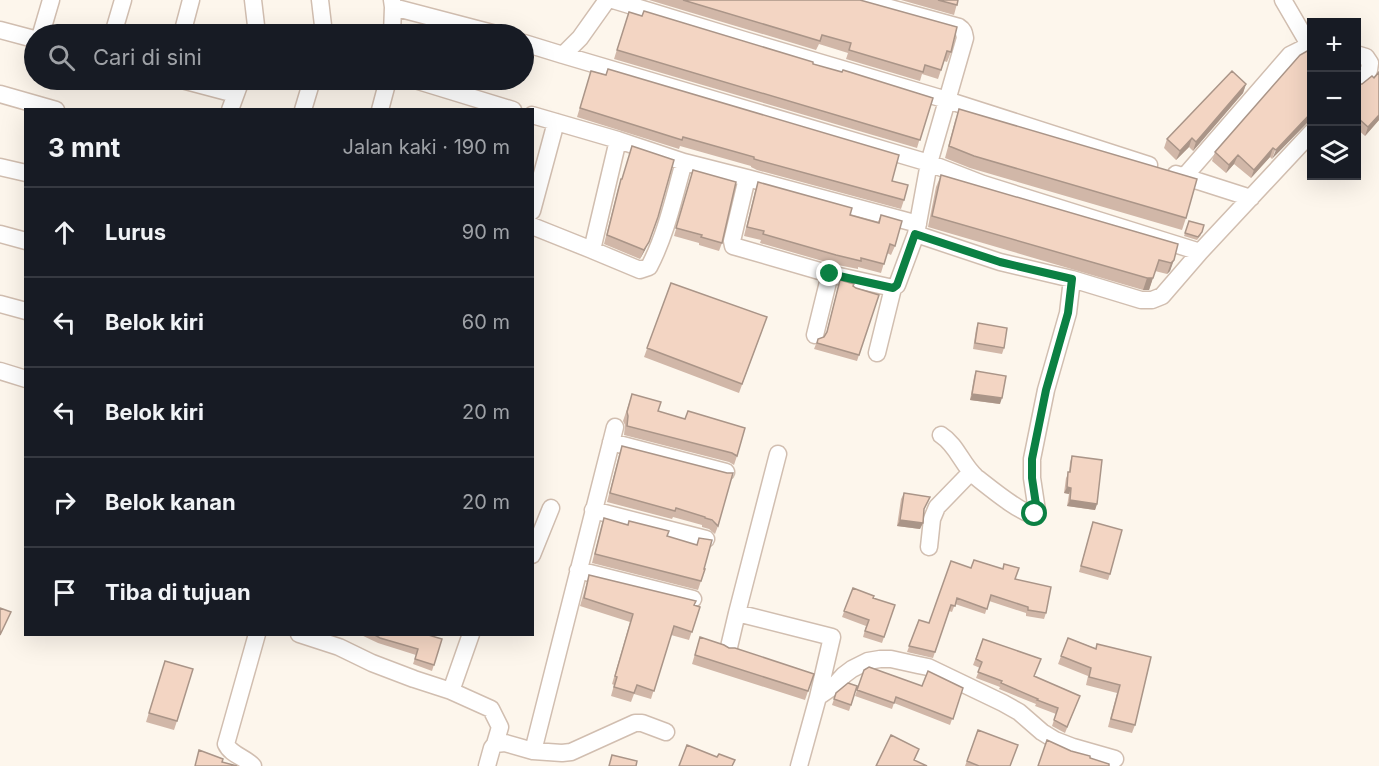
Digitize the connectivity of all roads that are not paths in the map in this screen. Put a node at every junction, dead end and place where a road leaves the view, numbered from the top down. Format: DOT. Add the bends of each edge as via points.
graph roads {
  1 [pos="51,0"];
  2 [pos="123,0"];
  3 [pos="191,0"];
  4 [pos="253,0"];
  5 [pos="320,0"];
  6 [pos="607,0"];
  7 [pos="614,0"];
  8 [pos="861,0"];
  9 [pos="1283,0"];
  10 [pos="393,4"];
  11 [pos="44,24"];
  12 [pos="116,24"];
  13 [pos="185,24"];
  14 [pos="256,24"];
  15 [pos="323,24"];
  16 [pos="392,24"];
  17 [pos="462,24"];
  18 [pos="0,30"];
  19 [pos="24,36"];
  20 [pos="1307,41"];
  21 [pos="534,46"];
  22 [pos="1307,48"];
  23 [pos="563,55"];
  24 [pos="1361,56"];
  25 [pos="1361,78"];
  26 [pos="220,90"];
  27 [pos="309,90"];
  28 [pos="385,90"];
  29 [pos="448,90"];
  30 [pos="0,94"];
  31 [pos="235,94"];
  32 [pos="947,100"];
  33 [pos="49,108"];
  34 [pos="304,108"];
  35 [pos="381,108"];
  36 [pos="506,108"];
  37 [pos="534,116"];
  38 [pos="556,122"];
  39 [pos="1307,136"];
  40 [pos="618,140"];
  41 [pos="684,162"];
  42 [pos="929,163"];
  43 [pos="0,167"];
  44 [pos="24,173"];
  45 [pos="1184,177"];
  46 [pos="747,178"];
  47 [pos="1251,198"];
  48 [pos="534,204"];
  49 [pos="534,227"];
  50 [pos="916,229"];
  51 [pos="0,234"];
  52 [pos="24,241"];
  53 [pos="592,250"];
  54 [pos="1200,252"];
  55 [pos="830,274"];
  56 [pos="1072,279"];
  57 [pos="893,288"];
  58 [pos="0,304"];
  59 [pos="24,310"];
  60 [pos="815,335"];
  61 [pos="877,353"];
  62 [pos="0,371"];
  63 [pos="24,378"];
  64 [pos="941,435"];
  65 [pos="778,454"];
  66 [pos="726,472"];
  67 [pos="970,472"];
  68 [pos="550,508"];
  69 [pos="593,510"];
  70 [pos="706,539"];
  71 [pos="929,547"];
  72 [pos="534,550"];
  73 [pos="578,570"];
  74 [pos="693,599"];
  75 [pos="737,613"];
  76 [pos="256,636"];
  77 [pos="305,636"];
  78 [pos="470,636"];
  79 [pos="729,647"];
  80 [pos="452,691"];
  81 [pos="818,697"];
  82 [pos="666,732"];
  83 [pos="495,744"];
  84 [pos="532,751"];
  85 [pos="1115,759"];
  86 [pos="253,766"];
  87 [pos="487,766"];
  88 [pos="799,766"];
  1 -- 11 [label="street"];
  2 -- 12 [label="street"];
  3 -- 13 [label="street"];
  4 -- 14 [label="street"];
  5 -- 15 [label="street"];
  6 -- 23 [label="street"];
  7 -- 32 [label="street"];
  8 -- 32 [label="street" via="962,29 965,38"];
  9 -- 20 [label="street"];
  10 -- 16 [label="street"];
  10 -- 17 [label="street"];
  18 -- 19 [label="street"];
  21 -- 23 [label="street"];
  22 -- 45 [label="street" via="1290,55"];
  23 -- 42 [label="street"];
  24 -- 25 [label="street" via="1370,63"];
  26 -- 31 [label="street"];
  27 -- 34 [label="street"];
  28 -- 35 [label="street"];
  29 -- 36 [label="street"];
  30 -- 33 [label="street"];
  32 -- 42 [label="street"];
  32 -- 45 [label="street"];
  37 -- 38 [label="street"];
  38 -- 40 [label="street"];
  38 -- 48 [label="street"];
  39 -- 47 [label="street"];
  40 -- 41 [label="street"];
  40 -- 53 [label="street"];
  41 -- 46 [label="street"];
  41 -- 53 [label="street" via="649,267 640,270"];
  42 -- 50 [label="street"];
  42 -- 54 [label="street" via="983,184"];
  43 -- 44 [label="street"];
  45 -- 47 [label="street"];
  46 -- 50 [label="street"];
  46 -- 55 [label="street" via="733,246"];
  47 -- 54 [label="street"];
  49 -- 53 [label="street"];
  50 -- 56 [label="street" via="1000,262"];
  50 -- 57 [label="street"];
  51 -- 52 [label="street"];
  54 -- 56 [label="street" via="1162,296 1152,300"];
  55 -- 57 [label="street"];
  55 -- 60 [label="street"];
  56 -- 67 [label="street" via="1068,313 1032,459 1037,511 1030,514 1019,508"];
  57 -- 61 [label="street"];
  58 -- 59 [label="street"];
  62 -- 63 [label="street"];
  64 -- 67 [label="street" via="949,440"];
  65 -- 75 [label="street"];
  66 -- 69 [label="street" via="613,434"];
  67 -- 71 [label="street" via="937,507"];
  68 -- 72 [label="street"];
  69 -- 70 [label="street"];
  69 -- 73 [label="street"];
  73 -- 74 [label="street"];
  73 -- 84 [label="street"];
  75 -- 79 [label="street"];
  75 -- 81 [label="street" via="832,637"];
  76 -- 86 [label="street" via="226,744"];
  77 -- 80 [label="street"];
  78 -- 80 [label="street"];
  80 -- 83 [label="street" via="491,709 500,727"];
  81 -- 85 [label="street" via="852,669 868,661 891,659 928,667 1004,703 1055,740"];
  81 -- 88 [label="street"];
  82 -- 84 [label="street" via="638,722 572,753"];
  83 -- 84 [label="street"];
  83 -- 87 [label="street"];
}
